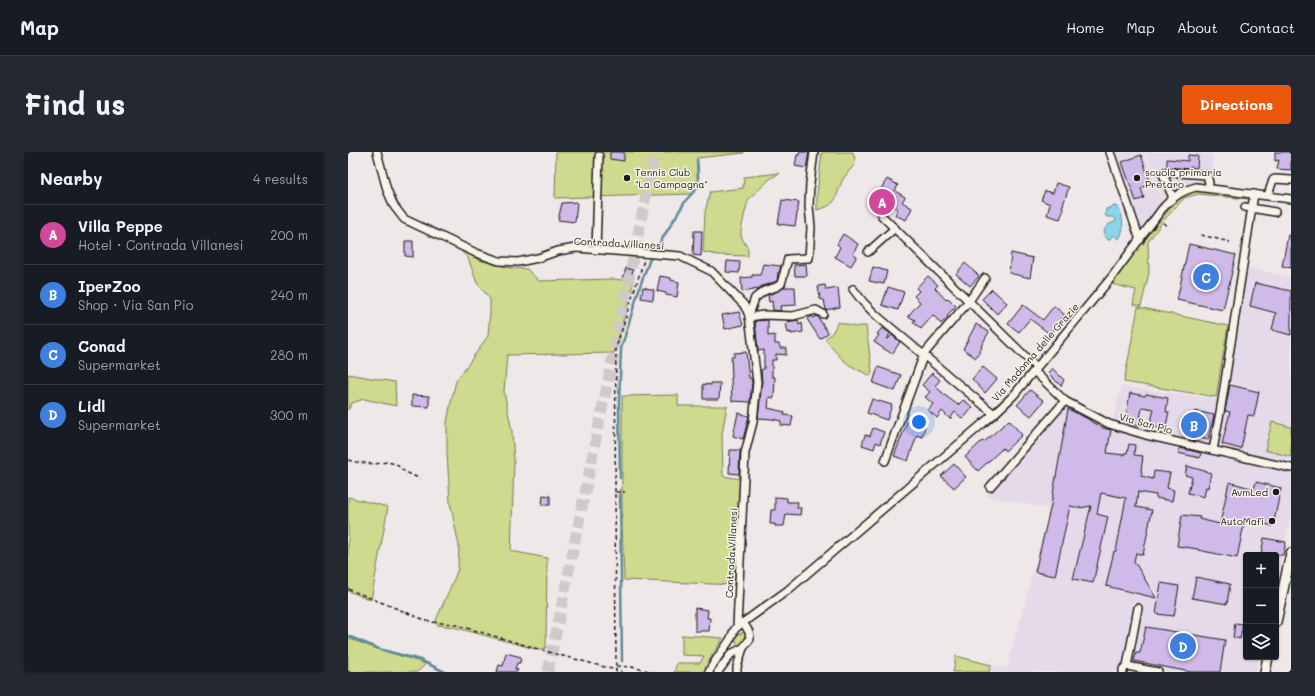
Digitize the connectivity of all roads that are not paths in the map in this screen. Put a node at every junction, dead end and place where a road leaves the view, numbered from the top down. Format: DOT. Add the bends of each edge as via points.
graph roads {
  1 [pos="377,152"];
  2 [pos="814,152"];
  3 [pos="1110,152"];
  4 [pos="599,156"];
  5 [pos="1291,180"];
  6 [pos="1208,188"];
  7 [pos="1254,194"];
  8 [pos="1268,195"];
  9 [pos="1174,198"];
  10 [pos="1291,199"];
  11 [pos="1248,208"];
  12 [pos="1275,212"];
  13 [pos="882,216"];
  14 [pos="895,228"];
  15 [pos="1140,240"];
  16 [pos="596,250"];
  17 [pos="868,252"];
  18 [pos="985,278"];
  19 [pos="854,289"];
  20 [pos="969,302"];
  21 [pos="823,314"];
  22 [pos="749,316"];
  23 [pos="924,354"];
  24 [pos="1035,369"];
  25 [pos="1065,401"];
  26 [pos="994,414"];
  27 [pos="1213,450"];
  28 [pos="885,461"];
  29 [pos="1291,468"];
  30 [pos="990,487"];
  31 [pos="1291,553"];
  32 [pos="1138,608"];
  33 [pos="1279,608"];
  34 [pos="740,624"];
  35 [pos="732,636"];
  36 [pos="740,649"];
  37 [pos="1267,660"];
  38 [pos="1125,669"];
  39 [pos="709,672"];
  40 [pos="718,672"];
  41 [pos="736,672"];
  42 [pos="1158,672"];
  43 [pos="1265,672"];
  1 -- 16 [label="street, Contrada Villanesi" via="391,200 404,219 476,253 499,261 518,262 576,248"];
  2 -- 22 [label="street, Contrada Villanesi" via="810,184 809,258 788,259 781,284 755,298"];
  3 -- 15 [label="street"];
  4 -- 16 [label="street"];
  5 -- 8 [label="street" via="1273,180"];
  6 -- 7 [label="street, Via Madonna delle Grazie"];
  6 -- 9 [label="street, Via Madonna delle Grazie" via="1196,187 1185,190"];
  6 -- 9 [label="street" via="1207,175 1165,172"];
  7 -- 8 [label="street, Via Madonna delle Grazie"];
  7 -- 11 [label="street"];
  8 -- 10 [label="street, Via Madonna delle Grazie"];
  9 -- 15 [label="street, Via Madonna delle Grazie" via="1162,209"];
  11 -- 12 [label="street"];
  11 -- 27 [label="street" via="1236,313"];
  13 -- 14 [label="street"];
  14 -- 17 [label="street"];
  14 -- 20 [label="street"];
  15 -- 24 [label="street, Via Madonna delle Grazie"];
  16 -- 22 [label="street, Contrada Villanesi" via="680,256 711,271 744,305"];
  18 -- 20 [label="street"];
  19 -- 23 [label="street" via="877,316"];
  20 -- 23 [label="street"];
  20 -- 24 [label="street"];
  21 -- 22 [label="street" via="816,310 793,316"];
  22 -- 34 [label="street, Contrada Villanesi" via="757,382 753,422 745,453"];
  23 -- 26 [label="street"];
  23 -- 28 [label="street"];
  24 -- 25 [label="street, Via San Pio"];
  24 -- 26 [label="street, Via Madonna delle Grazie"];
  25 -- 27 [label="street, Via San Pio" via="1108,424"];
  25 -- 30 [label="street"];
  26 -- 34 [label="street, Via Madonna delle Grazie" via="788,590"];
  27 -- 29 [label="street, Via San Pio"];
  31 -- 33 [label="main road"];
  32 -- 38 [label="street"];
  34 -- 35 [label="street" via="733,630"];
  34 -- 36 [label="street" via="749,632 750,640"];
  35 -- 36 [label="street"];
  35 -- 39 [label="street"];
  36 -- 40 [label="street" via="731,654"];
  36 -- 41 [label="street"];
  37 -- 43 [label="main road"];
  38 -- 42 [label="street"];
}
